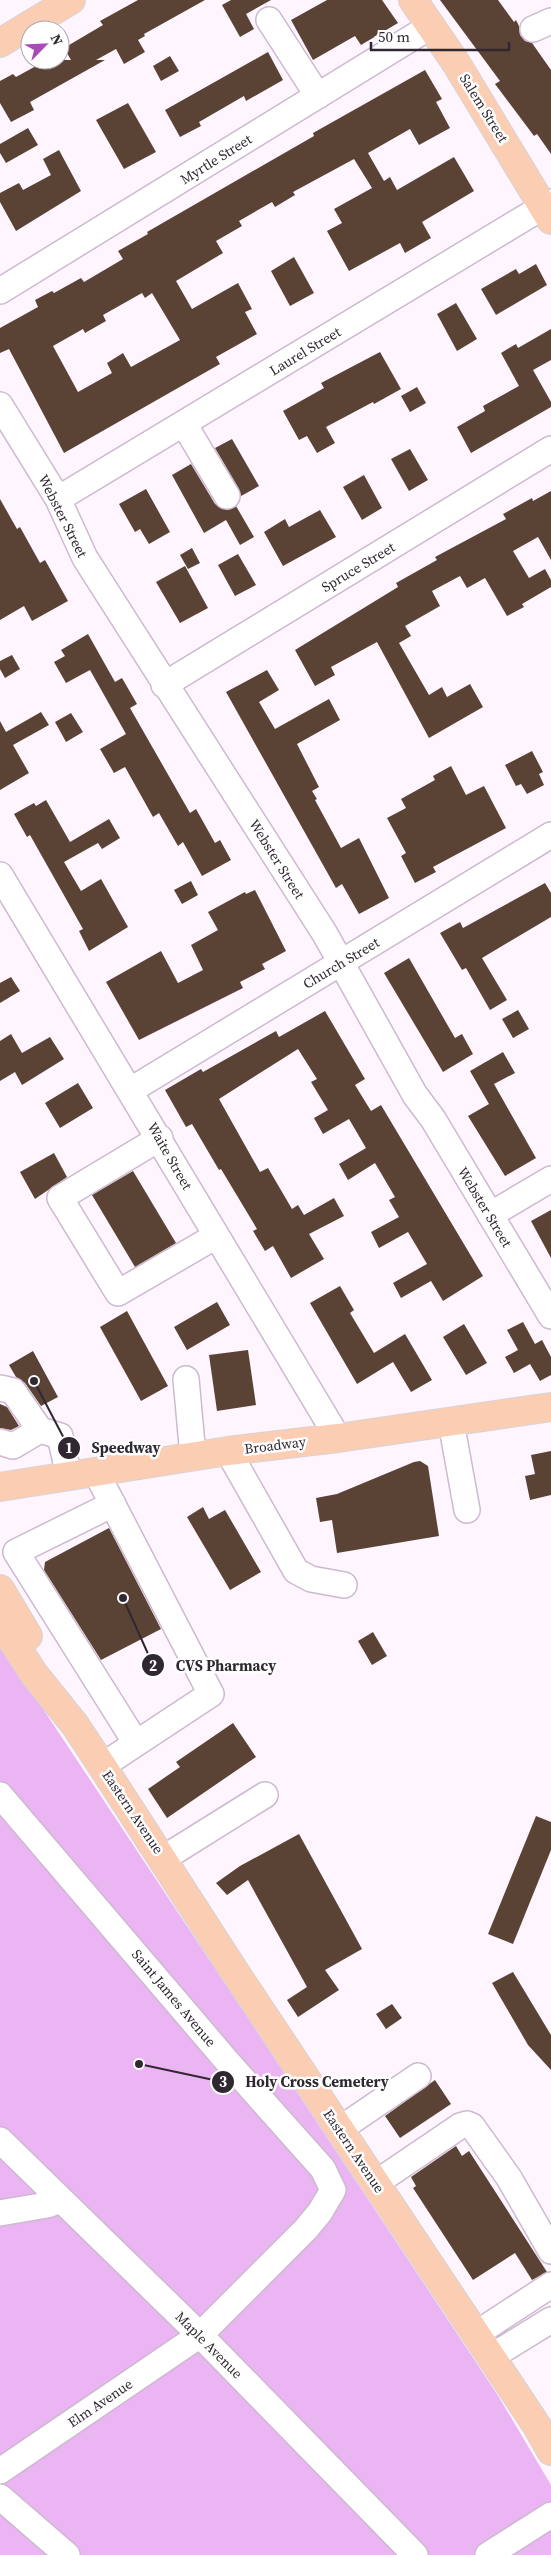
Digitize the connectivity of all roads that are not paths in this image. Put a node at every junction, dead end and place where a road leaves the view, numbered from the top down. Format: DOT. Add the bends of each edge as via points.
graph roads {
  1 [pos="71,0"];
  2 [pos="413,0"];
  3 [pos="269,20"];
  4 [pos="431,26"];
  5 [pos="0,43"];
  6 [pos="318,96"];
  7 [pos="548,209"];
  8 [pos="0,292"];
  9 [pos="0,405"];
  10 [pos="184,424"];
  11 [pos="551,449"];
  12 [pos="227,496"];
  13 [pos="58,499"];
  14 [pos="164,685"];
  15 [pos="551,835"];
  16 [pos="0,875"];
  17 [pos="341,963"];
  18 [pos="131,1090"];
  19 [pos="160,1138"];
  20 [pos="551,1179"];
  21 [pos="490,1215"];
  22 [pos="216,1236"];
  23 [pos="551,1316"];
  24 [pos="186,1379"];
  25 [pos="0,1388"];
  26 [pos="551,1407"];
  27 [pos="451,1422"];
  28 [pos="40,1430"];
  29 [pos="338,1438"];
  30 [pos="0,1442"];
  31 [pos="228,1451"];
  32 [pos="193,1456"];
  33 [pos="96,1472"];
  34 [pos="69,1476"];
  35 [pos="0,1487"];
  36 [pos="113,1504"];
  37 [pos="467,1510"];
  38 [pos="344,1586"];
  39 [pos="0,1589"];
  40 [pos="0,1620"];
  41 [pos="75,1725"];
  42 [pos="136,1743"];
  43 [pos="102,1766"];
  44 [pos="0,1795"];
  45 [pos="265,1795"];
  46 [pos="164,1858"];
  47 [pos="418,2076"];
  48 [pos="340,2129"];
  49 [pos="0,2140"];
  50 [pos="376,2183"];
  51 [pos="62,2200"];
  52 [pos="0,2212"];
  53 [pos="551,2251"];
  54 [pos="551,2285"];
  55 [pos="551,2320"];
  56 [pos="476,2334"];
  57 [pos="200,2335"];
  58 [pos="491,2357"];
  59 [pos="551,2451"];
  60 [pos="0,2471"];
  61 [pos="0,2497"];
  62 [pos="551,2515"];
  63 [pos="67,2555"];
  64 [pos="415,2555"];
  65 [pos="488,2555"];
  1 -- 5 [label="main road"];
  2 -- 4 [label="main road, Salem Street"];
  3 -- 6 [label="street"];
  4 -- 6 [label="street, Myrtle Street"];
  4 -- 7 [label="main road, Salem Street"];
  6 -- 8 [label="street, Myrtle Street"];
  7 -- 10 [label="street, Laurel Street"];
  9 -- 13 [label="street, Webster Street"];
  10 -- 12 [label="street"];
  10 -- 13 [label="street, Laurel Street"];
  11 -- 14 [label="street, Spruce Street"];
  13 -- 14 [label="street, Webster Street" via="85,558"];
  14 -- 17 [label="street, Webster Street"];
  15 -- 17 [label="street, Church Street"];
  16 -- 18 [label="street, Waite Street"];
  17 -- 18 [label="street, Church Street"];
  17 -- 21 [label="street, Webster Street" via="415,1095 433,1119"];
  18 -- 19 [label="street, Waite Street"];
  19 -- 22 [label="street, Waite Street"];
  19 -- 22 [label="street" via="60,1198 118,1293"];
  20 -- 21 [label="street"];
  21 -- 23 [label="street, Webster Street"];
  22 -- 29 [label="street, Waite Street"];
  24 -- 32 [label="street"];
  25 -- 28 [label="street" via="13,1391"];
  26 -- 27 [label="main road, Broadway"];
  27 -- 29 [label="main road, Broadway"];
  27 -- 37 [label="street"];
  28 -- 30 [label="street" via="13,1446"];
  28 -- 34 [label="street" via="60,1436"];
  29 -- 31 [label="main road, Broadway"];
  31 -- 32 [label="main road, Broadway"];
  31 -- 38 [label="street" via="296,1571 311,1579"];
  32 -- 33 [label="main road, Broadway"];
  33 -- 34 [label="main road, Broadway"];
  33 -- 36 [label="street"];
  34 -- 35 [label="main road, Broadway"];
  36 -- 42 [label="street" via="212,1694"];
  36 -- 42 [label="street" via="16,1552"];
  39 -- 41 [label="main road, Eastern Avenue" via="47,1666"];
  40 -- 41 [label="main road, Eastern Avenue" via="34,1674"];
  41 -- 43 [label="main road, Eastern Avenue"];
  42 -- 43 [label="street"];
  43 -- 46 [label="main road, Eastern Avenue"];
  44 -- 57 [label="street, Saint James Avenue" via="330,2180 333,2190 329,2199 306,2229"];
  45 -- 46 [label="street"];
  46 -- 48 [label="main road, Eastern Avenue" via="235,1972"];
  47 -- 48 [label="street"];
  48 -- 50 [label="main road, Eastern Avenue"];
  49 -- 51 [label="street, Maple Avenue"];
  50 -- 53 [label="street" via="467,2124 472,2126 509,2178"];
  50 -- 56 [label="main road, Eastern Avenue"];
  51 -- 52 [label="street"];
  51 -- 57 [label="street, Maple Avenue"];
  54 -- 56 [label="street"];
  55 -- 58 [label="street"];
  56 -- 58 [label="main road, Eastern Avenue"];
  57 -- 60 [label="street, Elm Avenue"];
  57 -- 64 [label="street, Maple Avenue"];
  58 -- 59 [label="main road, Eastern Avenue"];
  61 -- 63 [label="street"];
  62 -- 65 [label="street"];
}
